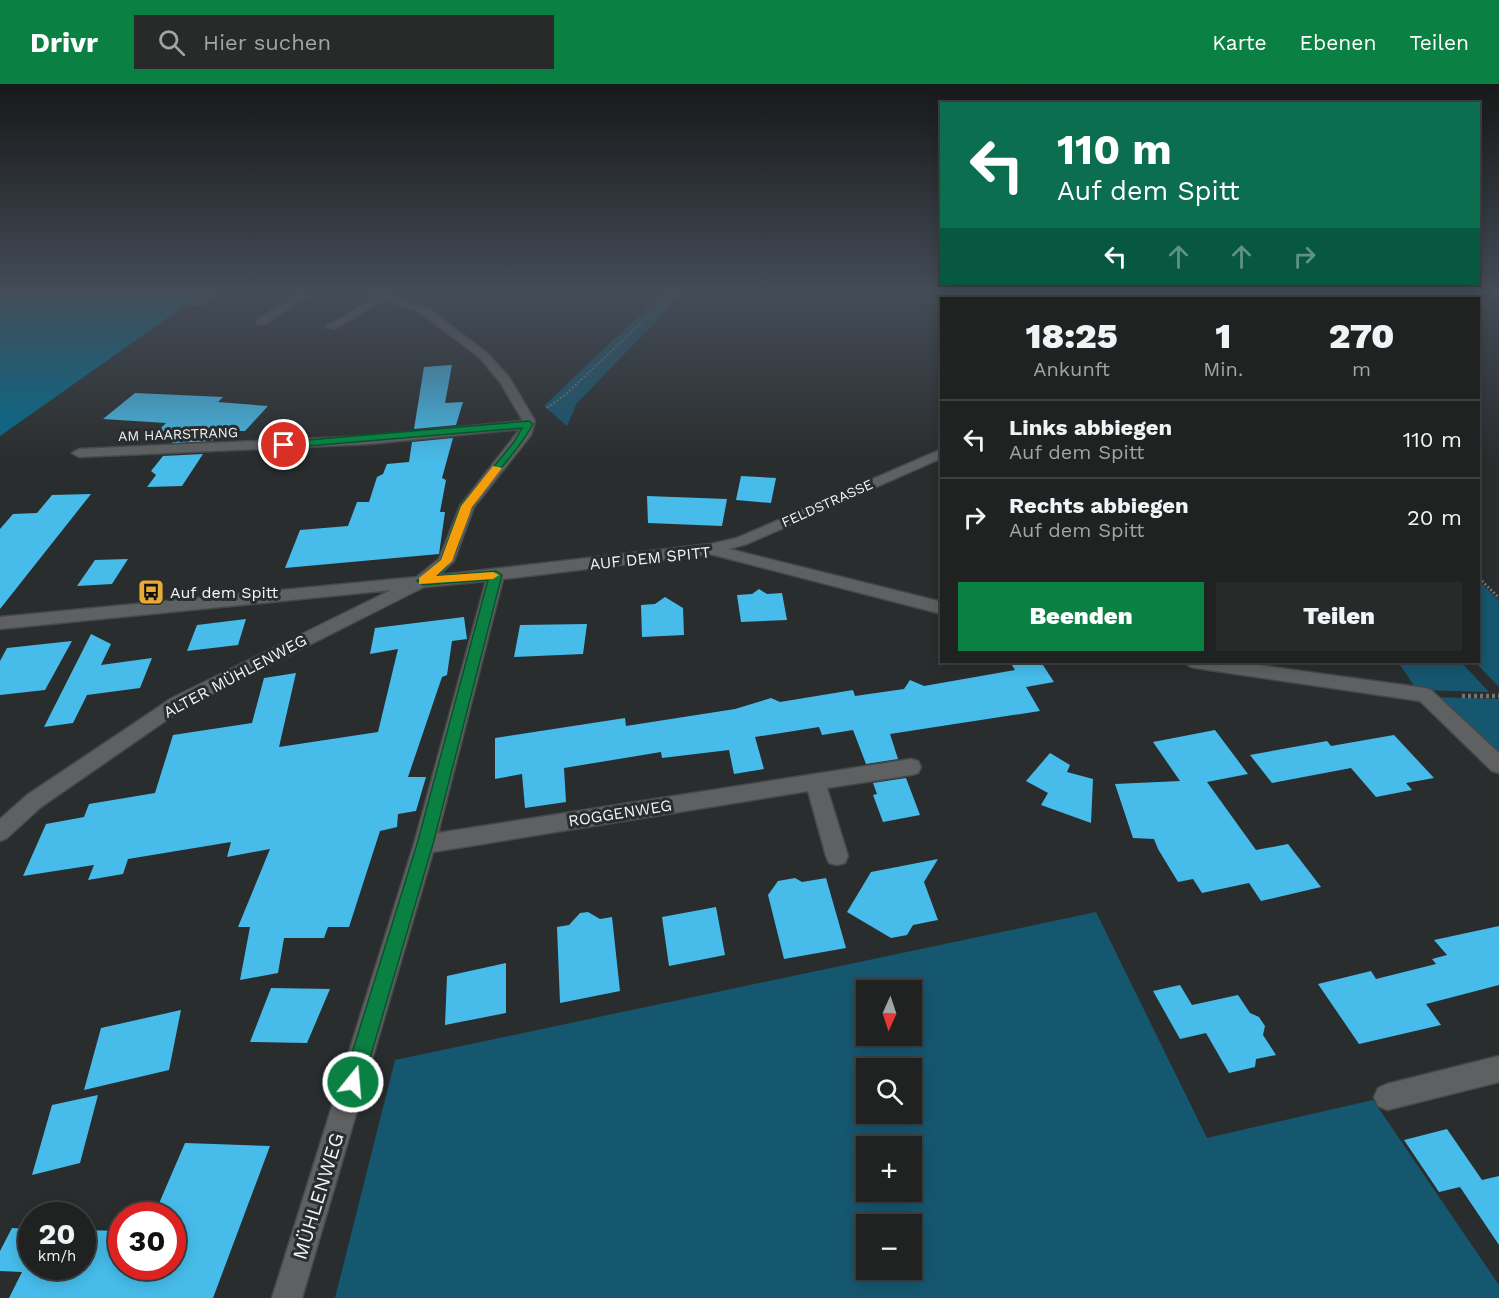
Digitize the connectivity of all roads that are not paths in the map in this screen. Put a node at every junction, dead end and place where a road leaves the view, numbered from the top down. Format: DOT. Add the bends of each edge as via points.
graph roads {
  1 [pos="476,350"];
  2 [pos="529,422"];
  3 [pos="80,453"];
  4 [pos="940,454"];
  5 [pos="710,549"];
  6 [pos="496,575"];
  7 [pos="423,581"];
  8 [pos="940,608"];
  9 [pos="0,623"];
  10 [pos="1202,663"];
  11 [pos="1499,765"];
  12 [pos="911,767"];
  13 [pos="815,782"];
  14 [pos="0,832"];
  15 [pos="425,844"];
  16 [pos="837,856"];
  17 [pos="1499,1068"];
  18 [pos="1387,1097"];
  19 [pos="287,1298"];
  1 -- 2 [label="street" via="506,380"];
  2 -- 3 [label="street, AM HAARSTRANG" via="358,440"];
  2 -- 7 [label="street" via="518,443 467,506 446,561"];
  4 -- 5 [label="street, FELDSTRASSE" via="742,541"];
  5 -- 6 [label="street, AUF DEM SPITT"];
  5 -- 8 [label="street, AUF DEM SPITT"];
  6 -- 7 [label="street, AUF DEM SPITT"];
  6 -- 15 [label="street, MÜHLENWEG"];
  7 -- 9 [label="street, AUF DEM SPITT"];
  7 -- 14 [label="street, ALTER MÜHLENWEG" via="178,703 34,801"];
  10 -- 11 [label="street" via="1425,695"];
  12 -- 13 [label="street, ROGGENWEG"];
  13 -- 15 [label="street, ROGGENWEG"];
  13 -- 16 [label="street"];
  15 -- 19 [label="street, MÜHLENWEG"];
  17 -- 18 [label="street"];
}
